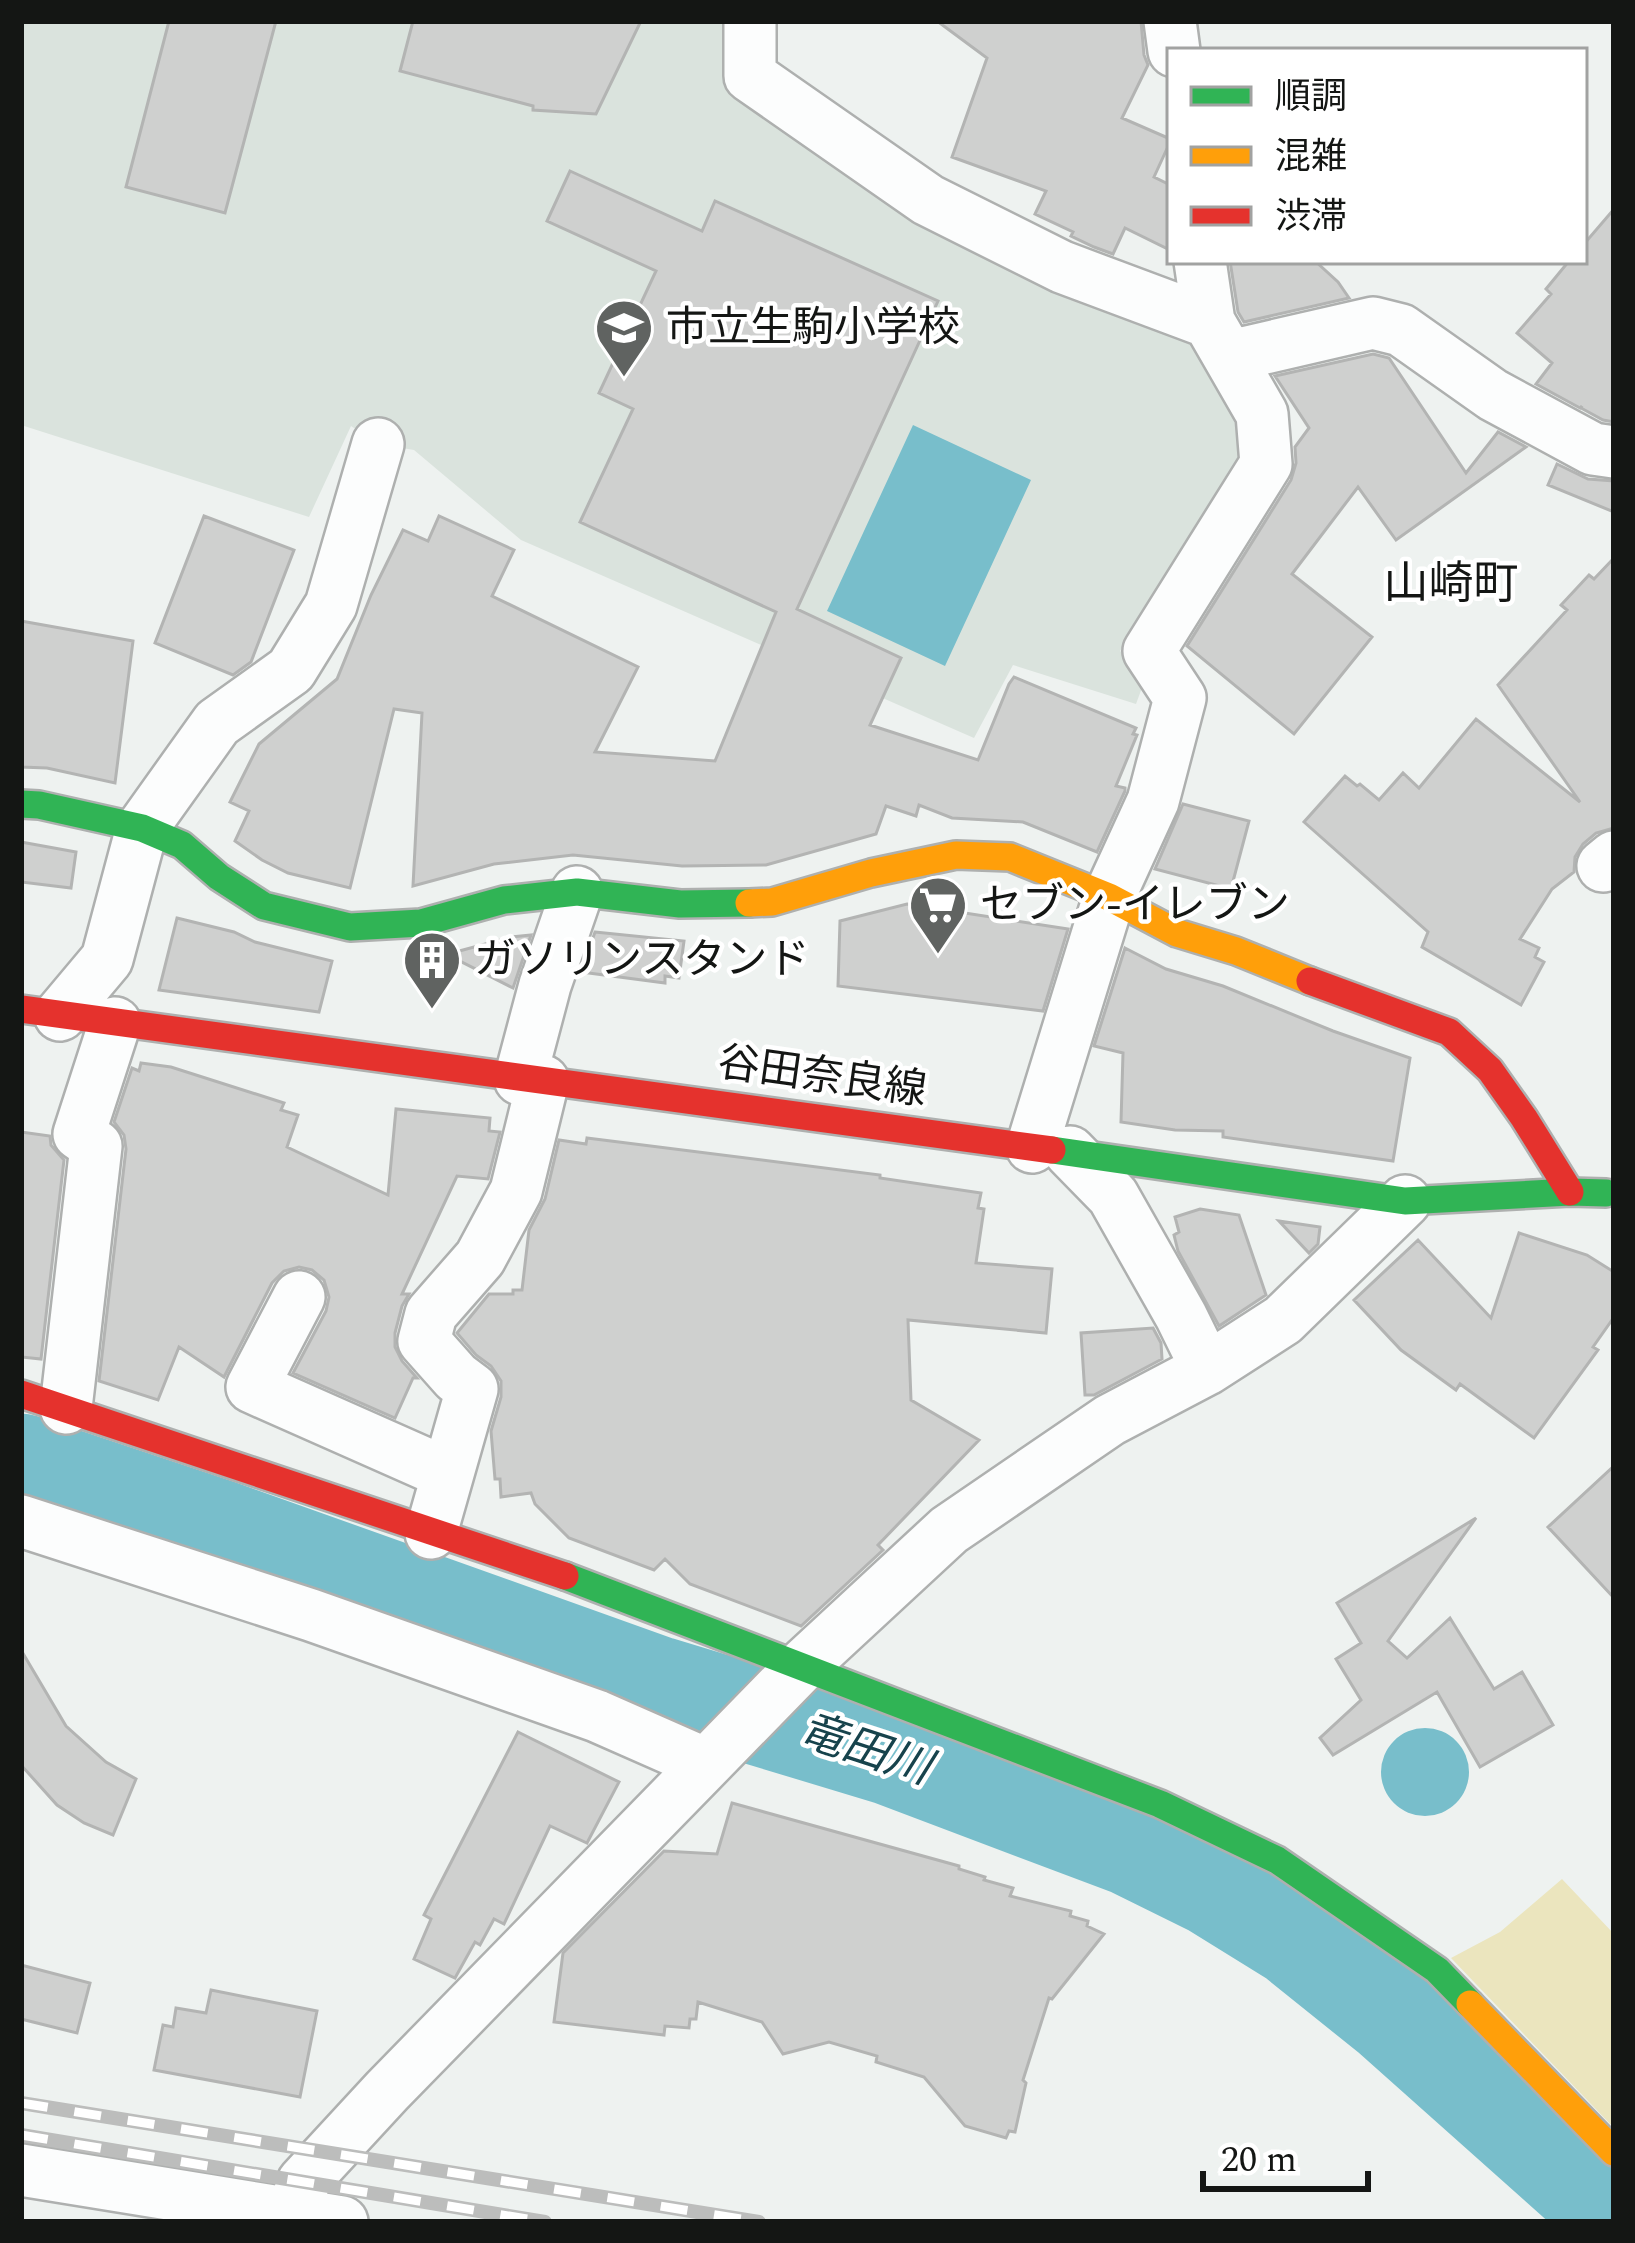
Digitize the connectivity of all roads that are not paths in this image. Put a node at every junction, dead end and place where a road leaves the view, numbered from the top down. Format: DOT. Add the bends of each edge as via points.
graph roads {
  1 [pos="750,21"];
  2 [pos="1201,264"];
  3 [pos="1220,339"];
  4 [pos="378,444"];
  5 [pos="1614,452"];
  6 [pos="21,804"];
  7 [pos="142,828"];
  8 [pos="577,892"];
  9 [pos="1109,897"];
  10 [pos="41,1012"];
  11 [pos="115,1023"];
  12 [pos="532,1080"];
  13 [pos="1051,1150"];
  14 [pos="1570,1192"];
  15 [pos="1614,1193"];
  16 [pos="1405,1201"];
  17 [pos="299,1297"];
  18 [pos="1207,1369"];
  19 [pos="44,1401"];
  20 [pos="446,1473"];
  21 [pos="21,1521"];
  22 [pos="431,1533"];
  23 [pos="794,1673"];
  24 [pos="716,1753"];
  25 [pos="1614,2152"];
  26 [pos="21,2170"];
  27 [pos="308,2219"];
  1 -- 3 [label="street" via="750,76 928,200"];
  2 -- 3 [label="street"];
  3 -- 5 [label="street" via="1373,323 1401,329 1493,395 1593,449"];
  3 -- 9 [label="street" via="1262,414 1266,464 1148,651 1180,698 1153,801"];
  4 -- 7 [label="street" via="331,605 292,670 217,723"];
  6 -- 7 [label="street"];
  7 -- 8 [label="street" via="182,845 264,906 350,926 421,923 504,900"];
  7 -- 10 [label="street" via="106,959"];
  8 -- 9 [label="street" via="680,904 772,902 956,855 1010,857"];
  8 -- 12 [label="street" via="544,985"];
  9 -- 13 [label="street"];
  9 -- 14 [label="street" via="1177,933 1449,1033 1490,1070"];
  10 -- 11 [label="street, 谷田奈良線"];
  11 -- 12 [label="street, 谷田奈良線"];
  11 -- 19 [label="street" via="79,1135 96,1146"];
  12 -- 13 [label="street, 谷田奈良線"];
  12 -- 20 [label="street" via="516,1191 480,1258 431,1314 424,1341 472,1389"];
  13 -- 16 [label="street, 谷田奈良線"];
  13 -- 18 [label="street" via="1113,1196"];
  14 -- 15 [label="street, 谷田奈良線"];
  14 -- 16 [label="street, 谷田奈良線"];
  16 -- 18 [label="street" via="1283,1320"];
  17 -- 20 [label="street" via="252,1387"];
  18 -- 23 [label="street" via="1110,1420 949,1530"];
  19 -- 22 [label="street"];
  20 -- 22 [label="street"];
  21 -- 24 [label="street"];
  22 -- 23 [label="street" via="564,1576"];
  23 -- 24 [label="street"];
  23 -- 25 [label="street" via="1160,1804 1277,1860 1437,1970"];
  24 -- 27 [label="street" via="303,2182"];
  26 -- 27 [label="street"];
}
